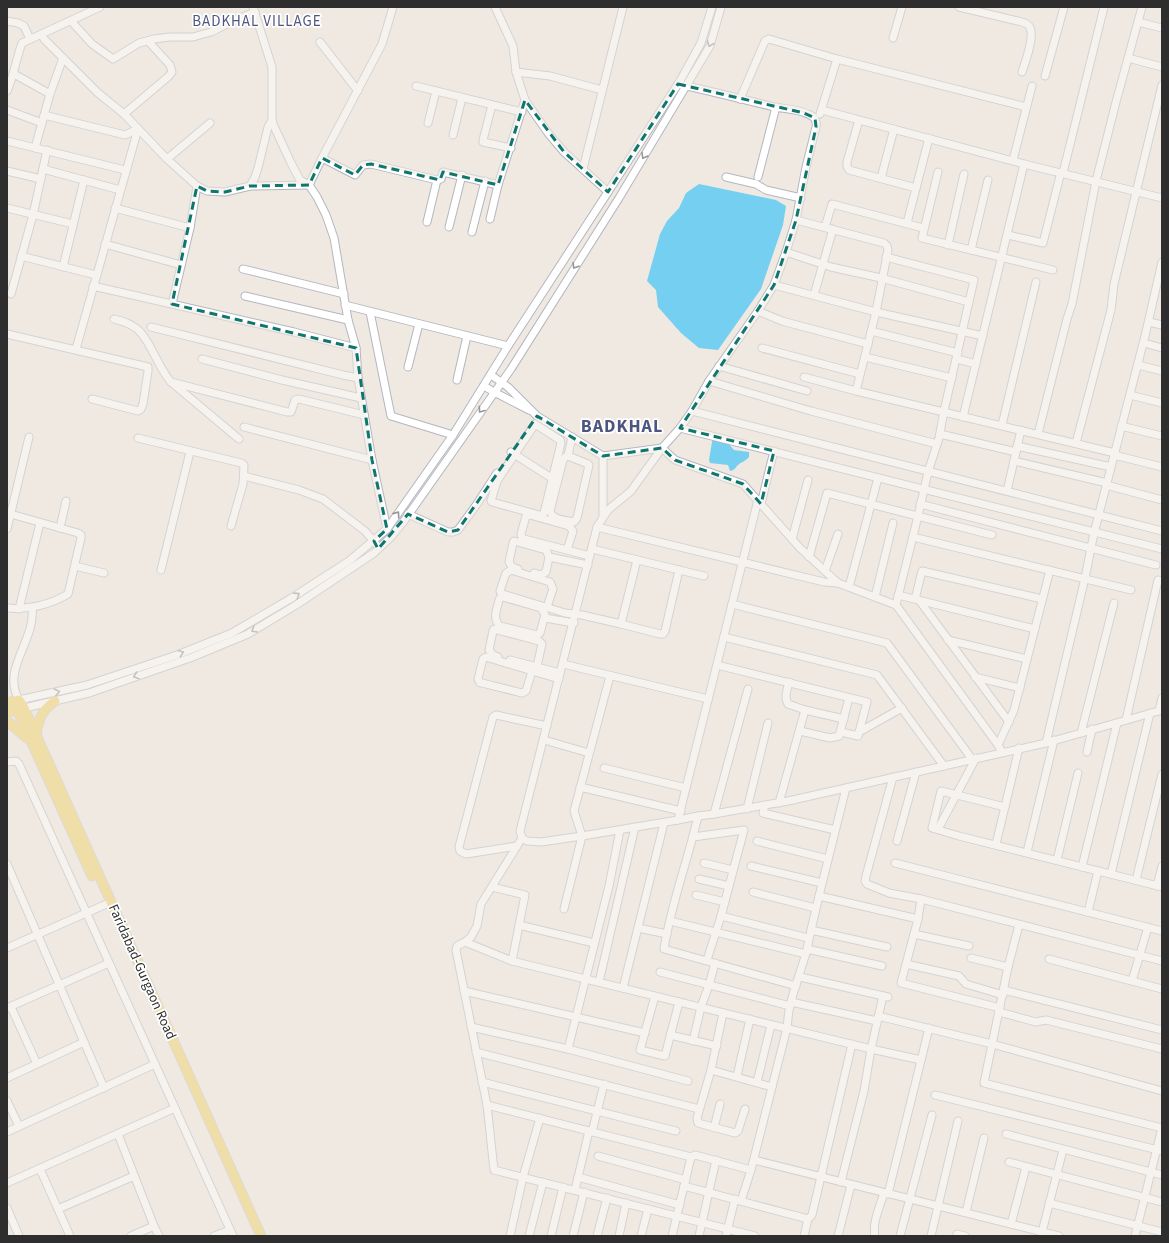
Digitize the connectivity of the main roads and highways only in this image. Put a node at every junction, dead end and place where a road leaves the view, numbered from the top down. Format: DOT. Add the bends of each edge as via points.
graph roads {
  1 [pos="54,701"];
  2 [pos="16,704"];
  3 [pos="7,712"];
  4 [pos="7,721"];
  5 [pos="34,739"];
  6 [pos="108,903"];
  7 [pos="255,1236"];
  8 [pos="261,1236"];
  1 -- 5 [label="main road" via="44,710"];
  2 -- 3 [label="main road"];
  2 -- 5 [label="main road, Faridabad-Gurgaon Road"];
  4 -- 5 [label="main road"];
  5 -- 6 [label="main road, Faridabad-Gurgaon Road"];
  6 -- 7 [label="main road, Faridabad-Gurgaon Road"];
  6 -- 8 [label="main road, Faridabad-Gurgaon Road"];
}
